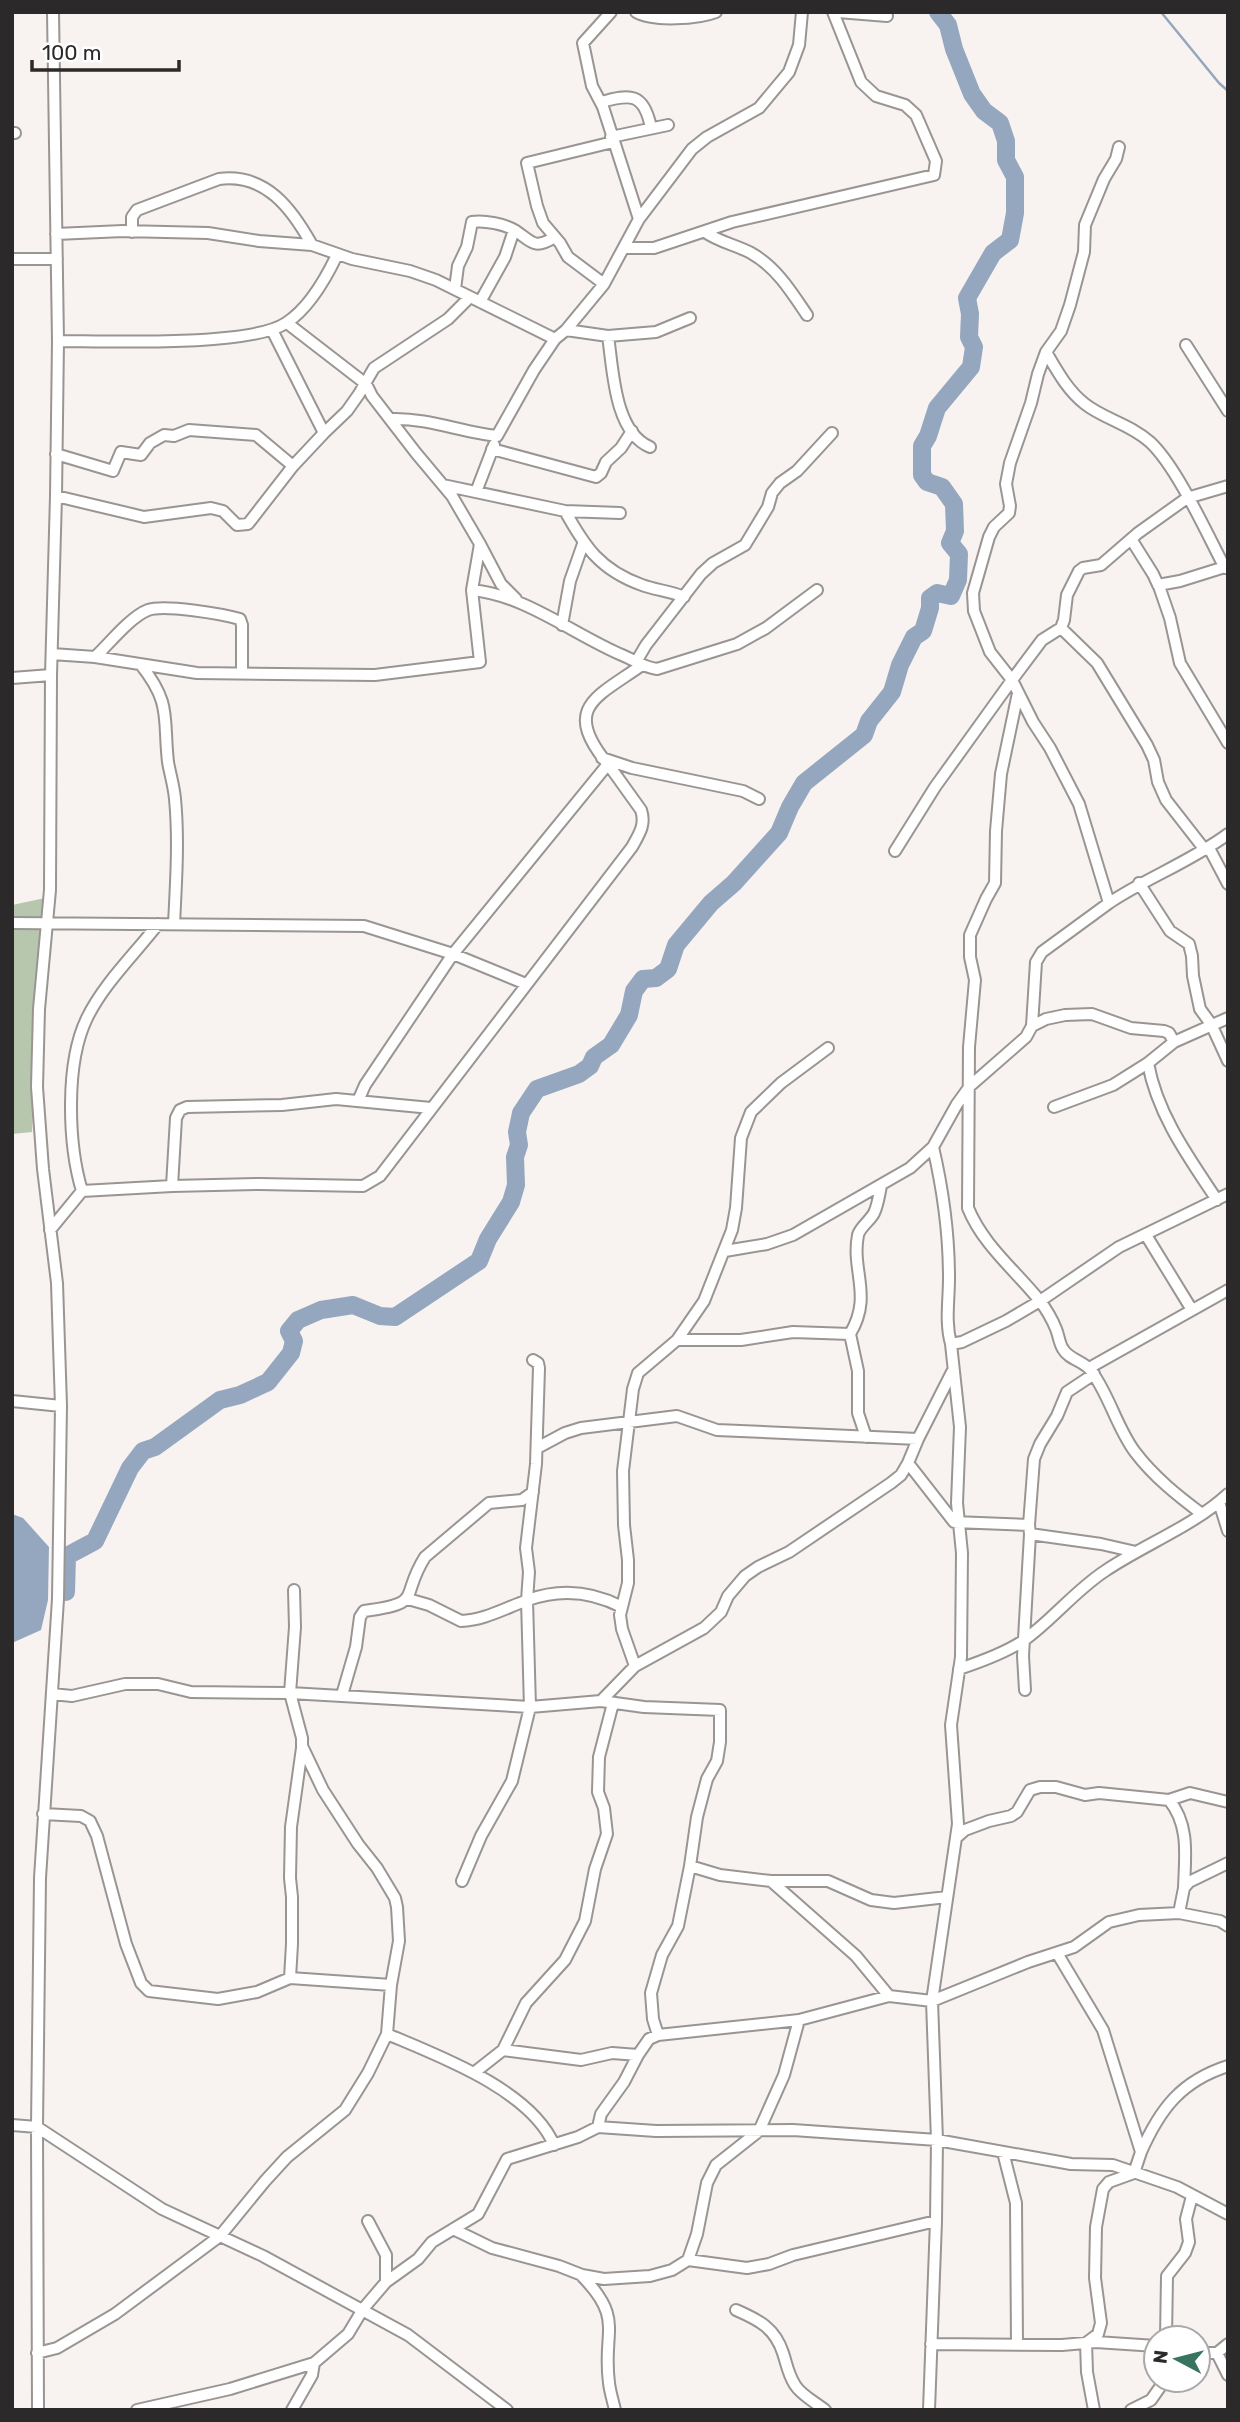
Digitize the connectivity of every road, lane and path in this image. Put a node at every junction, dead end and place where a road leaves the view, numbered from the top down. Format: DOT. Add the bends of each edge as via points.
graph roads {
  1 [pos="53,12"];
  2 [pos="611,12"];
  3 [pos="636,12"];
  4 [pos="716,12"];
  5 [pos="802,12"];
  6 [pos="835,12"];
  7 [pos="887,16"];
  8 [pos="600,102"];
  9 [pos="668,125"];
  10 [pos="651,128"];
  11 [pos="612,139"];
  12 [pos="1119,147"];
  13 [pos="639,219"];
  14 [pos="514,230"];
  15 [pos="132,232"];
  16 [pos="705,232"];
  17 [pos="56,234"];
  18 [pos="555,237"];
  19 [pos="312,245"];
  20 [pos="624,248"];
  21 [pos="337,255"];
  22 [pos="12,259"];
  23 [pos="57,259"];
  24 [pos="604,284"];
  25 [pos="455,289"];
  26 [pos="475,300"];
  27 [pos="807,315"];
  28 [pos="690,318"];
  29 [pos="288,323"];
  30 [pos="272,330"];
  31 [pos="566,330"];
  32 [pos="608,336"];
  33 [pos="555,339"];
  34 [pos="58,341"];
  35 [pos="1186,345"];
  36 [pos="1046,352"];
  37 [pos="366,384"];
  38 [pos="1228,411"];
  39 [pos="391,419"];
  40 [pos="632,431"];
  41 [pos="324,433"];
  42 [pos="832,433"];
  43 [pos="497,436"];
  44 [pos="650,447"];
  45 [pos="492,449"];
  46 [pos="56,454"];
  47 [pos="293,466"];
  48 [pos="443,485"];
  49 [pos="1228,486"];
  50 [pos="476,492"];
  51 [pos="56,496"];
  52 [pos="1187,498"];
  53 [pos="565,511"];
  54 [pos="620,513"];
  55 [pos="1131,539"];
  56 [pos="480,544"];
  57 [pos="583,544"];
  58 [pos="1226,567"];
  59 [pos="1158,584"];
  60 [pos="472,590"];
  61 [pos="817,590"];
  62 [pos="684,597"];
  63 [pos="518,601"];
  64 [pos="562,625"];
  65 [pos="1061,628"];
  66 [pos="52,654"];
  67 [pos="95,657"];
  68 [pos="639,664"];
  69 [pos="141,665"];
  70 [pos="242,673"];
  71 [pos="51,675"];
  72 [pos="12,678"];
  73 [pos="1012,680"];
  74 [pos="1018,694"];
  75 [pos="1228,743"];
  76 [pos="605,761"];
  77 [pos="759,799"];
  78 [pos="1228,834"];
  79 [pos="1207,849"];
  80 [pos="895,851"];
  81 [pos="1139,883"];
  82 [pos="1228,884"];
  83 [pos="1109,903"];
  84 [pos="47,922"];
  85 [pos="12,923"];
  86 [pos="158,924"];
  87 [pos="174,924"];
  88 [pos="453,954"];
  89 [pos="526,985"];
  90 [pos="1228,1018"];
  91 [pos="1211,1024"];
  92 [pos="1032,1026"];
  93 [pos="1174,1042"];
  94 [pos="828,1048"];
  95 [pos="1228,1061"];
  96 [pos="1148,1063"];
  97 [pos="970,1086"];
  98 [pos="358,1101"];
  99 [pos="1054,1107"];
  100 [pos="431,1108"];
  101 [pos="933,1147"];
  102 [pos="172,1186"];
  103 [pos="881,1186"];
  104 [pos="82,1191"];
  105 [pos="1228,1194"];
  106 [pos="1217,1200"];
  107 [pos="50,1230"];
  108 [pos="1146,1235"];
  109 [pos="725,1251"];
  110 [pos="1228,1290"];
  111 [pos="1040,1301"];
  112 [pos="1192,1310"];
  113 [pos="850,1334"];
  114 [pos="677,1340"];
  115 [pos="951,1344"];
  116 [pos="533,1360"];
  117 [pos="1091,1371"];
  118 [pos="952,1372"];
  119 [pos="12,1401"];
  120 [pos="61,1406"];
  121 [pos="630,1424"];
  122 [pos="866,1437"];
  123 [pos="918,1439"];
  124 [pos="537,1448"];
  125 [pos="908,1463"];
  126 [pos="534,1492"];
  127 [pos="1228,1494"];
  128 [pos="1219,1502"];
  129 [pos="1202,1514"];
  130 [pos="960,1522"];
  131 [pos="1029,1530"];
  132 [pos="1228,1531"];
  133 [pos="1136,1552"];
  134 [pos="294,1590"];
  135 [pos="408,1599"];
  136 [pos="527,1601"];
  137 [pos="622,1607"];
  138 [pos="1025,1640"];
  139 [pos="635,1666"];
  140 [pos="959,1669"];
  141 [pos="1025,1690"];
  142 [pos="290,1693"];
  143 [pos="52,1694"];
  144 [pos="342,1695"];
  145 [pos="601,1700"];
  146 [pos="616,1703"];
  147 [pos="530,1707"];
  148 [pos="302,1746"];
  149 [pos="1169,1800"];
  150 [pos="1228,1802"];
  151 [pos="43,1814"];
  152 [pos="957,1837"];
  153 [pos="1228,1863"];
  154 [pos="690,1866"];
  155 [pos="462,1881"];
  156 [pos="771,1881"];
  157 [pos="1184,1888"];
  158 [pos="947,1897"];
  159 [pos="1179,1913"];
  160 [pos="1228,1926"];
  161 [pos="1057,1953"];
  162 [pos="290,1978"];
  163 [pos="391,1985"];
  164 [pos="889,1996"];
  165 [pos="932,2001"];
  166 [pos="799,2020"];
  167 [pos="387,2034"];
  168 [pos="658,2035"];
  169 [pos="503,2050"];
  170 [pos="638,2055"];
  171 [pos="1228,2066"];
  172 [pos="475,2072"];
  173 [pos="12,2125"];
  174 [pos="37,2127"];
  175 [pos="598,2127"];
  176 [pos="759,2131"];
  177 [pos="937,2140"];
  178 [pos="554,2145"];
  179 [pos="1003,2152"];
  180 [pos="1140,2152"];
  181 [pos="1134,2173"];
  182 [pos="1192,2196"];
  183 [pos="1228,2214"];
  184 [pos="368,2221"];
  185 [pos="936,2221"];
  186 [pos="453,2229"];
  187 [pos="220,2235"];
  188 [pos="688,2260"];
  189 [pos="582,2275"];
  190 [pos="386,2282"];
  191 [pos="363,2309"];
  192 [pos="736,2310"];
  193 [pos="1166,2324"];
  194 [pos="1086,2343"];
  195 [pos="932,2344"];
  196 [pos="1017,2344"];
  197 [pos="1228,2344"];
  198 [pos="1142,2345"];
  199 [pos="37,2353"];
  200 [pos="1212,2353"];
  201 [pos="1217,2353"];
  202 [pos="314,2363"];
  203 [pos="1228,2375"];
  204 [pos="1155,2394"];
  205 [pos="38,2410"];
  206 [pos="137,2410"];
  207 [pos="292,2410"];
  208 [pos="507,2410"];
  209 [pos="615,2410"];
  210 [pos="825,2410"];
  211 [pos="929,2410"];
  212 [pos="1094,2410"];
  213 [pos="1131,2410"];
  1 -- 17 [label="street"];
  2 -- 8 [label="street" via="583,43"];
  3 -- 4 [label="street" via="702,17"];
  5 -- 13 [label="street" via="795,60 776,90 759,108 692,149"];
  6 -- 7 [label="street"];
  6 -- 16 [label="street" via="861,82 876,96 905,105 916,115 936,161 934,176"];
  8 -- 10 [label="street" via="623,96 641,102"];
  8 -- 11 [label="street"];
  9 -- 10 [label="street"];
  10 -- 11 [label="street"];
  11 -- 13 [label="street"];
  11 -- 18 [label="street" via="527,163 543,223"];
  12 -- 36 [label="street" via="1085,225 1084,251 1070,306 1061,331"];
  13 -- 20 [label="street"];
  14 -- 18 [label="street" via="530,243 545,243"];
  14 -- 25 [label="street" via="472,222"];
  14 -- 26 [label="street" via="505,257"];
  15 -- 17 [label="street"];
  15 -- 19 [label="street" via="208,233"];
  15 -- 19 [label="street" via="137,210 233,177 281,199"];
  16 -- 20 [label="street" via="654,248"];
  16 -- 27 [label="street" via="753,254 777,273"];
  17 -- 23 [label="street"];
  18 -- 24 [label="street" via="568,257"];
  19 -- 21 [label="street"];
  20 -- 24 [label="street"];
  21 -- 25 [label="street" via="410,271"];
  21 -- 29 [label="street" via="319,289"];
  22 -- 23 [label="street"];
  23 -- 34 [label="street"];
  24 -- 31 [label="street"];
  25 -- 26 [label="street"];
  26 -- 33 [label="street"];
  26 -- 37 [label="street" via="374,368"];
  28 -- 32 [label="street" via="656,332"];
  29 -- 30 [label="street"];
  29 -- 37 [label="street"];
  30 -- 34 [label="street" via="233,337"];
  30 -- 41 [label="street"];
  31 -- 32 [label="street"];
  31 -- 33 [label="street"];
  32 -- 40 [label="street" via="618,408"];
  33 -- 43 [label="street"];
  34 -- 46 [label="street"];
  35 -- 38 [label="street"];
  36 -- 52 [label="street" via="1060,377 1086,404 1151,443"];
  36 -- 73 [label="street" via="1010,463 1006,484 1009,513 989,537 973,593 974,611 990,652"];
  37 -- 39 [label="street"];
  37 -- 41 [label="street"];
  39 -- 43 [label="street" via="430,421"];
  39 -- 48 [label="street"];
  40 -- 44 [label="street"];
  40 -- 45 [label="street" via="596,477"];
  41 -- 47 [label="street"];
  42 -- 62 [label="street" via="772,493 745,545 713,563"];
  43 -- 45 [label="street"];
  45 -- 50 [label="street"];
  46 -- 47 [label="street" via="113,471 121,452 141,455 164,435 189,430 237,432 260,437"];
  46 -- 51 [label="street"];
  47 -- 51 [label="street" via="264,506 242,525 211,508 144,517"];
  48 -- 50 [label="street"];
  48 -- 56 [label="street"];
  49 -- 52 [label="street"];
  50 -- 53 [label="street"];
  51 -- 66 [label="street"];
  52 -- 55 [label="street"];
  52 -- 58 [label="street"];
  53 -- 54 [label="street"];
  53 -- 57 [label="street"];
  55 -- 59 [label="street"];
  55 -- 65 [label="street" via="1101,565 1079,571 1067,595"];
  56 -- 60 [label="street"];
  56 -- 63 [label="street" via="501,584"];
  57 -- 62 [label="street" via="627,578"];
  57 -- 64 [label="street"];
  58 -- 59 [label="street"];
  59 -- 75 [label="street" via="1181,663"];
  60 -- 63 [label="street"];
  60 -- 70 [label="street" via="480,662 375,675"];
  61 -- 68 [label="street" via="737,644 657,669"];
  62 -- 68 [label="street" via="651,638"];
  63 -- 64 [label="street"];
  64 -- 68 [label="street"];
  65 -- 73 [label="street" via="1042,640"];
  65 -- 79 [label="street" via="1097,663 1147,745 1166,800"];
  66 -- 67 [label="street"];
  66 -- 71 [label="street"];
  67 -- 69 [label="street"];
  67 -- 70 [label="street" via="138,615 174,607 240,619"];
  68 -- 76 [label="street" via="597,698 584,717 588,737"];
  69 -- 70 [label="street" via="197,673"];
  69 -- 87 [label="street" via="164,704 166,718 175,802"];
  71 -- 72 [label="street"];
  71 -- 84 [label="street"];
  73 -- 74 [label="street"];
  73 -- 80 [label="street"];
  74 -- 83 [label="street" via="1079,804"];
  74 -- 97 [label="street" via="1002,774 995,883 970,935 975,980"];
  76 -- 77 [label="street" via="743,791"];
  76 -- 88 [label="street"];
  76 -- 89 [label="street" via="641,810 643,826 632,847"];
  78 -- 79 [label="street"];
  79 -- 81 [label="street"];
  79 -- 82 [label="street"];
  81 -- 83 [label="street"];
  81 -- 91 [label="street" via="1170,931 1189,944 1200,1009"];
  83 -- 92 [label="street" via="1042,952 1036,962"];
  84 -- 85 [label="street"];
  84 -- 86 [label="street"];
  84 -- 107 [label="street" via="37,1087"];
  86 -- 87 [label="street"];
  86 -- 104 [label="street" via="98,1000 82,1031 71,1118"];
  87 -- 88 [label="street" via="364,926"];
  88 -- 89 [label="street"];
  88 -- 98 [label="street"];
  89 -- 100 [label="street"];
  90 -- 91 [label="street"];
  91 -- 93 [label="street"];
  91 -- 95 [label="street"];
  92 -- 93 [label="street" via="1084,1013 1131,1028 1164,1031"];
  92 -- 97 [label="street" via="1026,1037"];
  93 -- 96 [label="street"];
  94 -- 109 [label="street" via="751,1112 741,1138 736,1208"];
  96 -- 99 [label="street" via="1113,1085"];
  96 -- 106 [label="street" via="1156,1098"];
  97 -- 101 [label="street"];
  97 -- 111 [label="street" via="968,1208 995,1251"];
  98 -- 100 [label="street"];
  98 -- 102 [label="street" via="180,1110"];
  100 -- 102 [label="street" via="380,1176 363,1186"];
  101 -- 103 [label="street"];
  101 -- 115 [label="street" via="946,1218 947,1332"];
  102 -- 104 [label="street"];
  103 -- 109 [label="street" via="793,1235"];
  103 -- 113 [label="street" via="876,1211 859,1231 861,1307"];
  104 -- 107 [label="street"];
  105 -- 106 [label="street"];
  106 -- 108 [label="street"];
  107 -- 120 [label="street" via="59,1311"];
  108 -- 111 [label="street" via="1119,1247"];
  108 -- 112 [label="street"];
  109 -- 114 [label="street" via="704,1301"];
  110 -- 112 [label="street"];
  111 -- 115 [label="street" via="981,1334"];
  111 -- 117 [label="street" via="1051,1317 1060,1346"];
  112 -- 117 [label="street"];
  113 -- 114 [label="street" via="793,1332 741,1340"];
  113 -- 122 [label="street" via="858,1371 858,1413"];
  114 -- 121 [label="street" via="638,1373"];
  115 -- 118 [label="street"];
  116 -- 124 [label="street" via="539,1368"];
  117 -- 129 [label="street" via="1134,1451 1175,1494"];
  117 -- 131 [label="street" via="1067,1392 1034,1459"];
  118 -- 123 [label="street"];
  118 -- 130 [label="street" via="960,1427"];
  119 -- 120 [label="street"];
  120 -- 143 [label="street"];
  121 -- 122 [label="street" via="677,1416 717,1430"];
  121 -- 124 [label="street" via="565,1433"];
  121 -- 137 [label="street" via="623,1471 628,1583"];
  122 -- 123 [label="street"];
  123 -- 125 [label="street"];
  124 -- 126 [label="street"];
  125 -- 130 [label="street" via="951,1519"];
  125 -- 139 [label="street" via="891,1483 745,1576 704,1628"];
  126 -- 135 [label="street" via="522,1500 484,1506 425,1557"];
  126 -- 136 [label="street" via="526,1534"];
  127 -- 128 [label="street"];
  128 -- 129 [label="street"];
  128 -- 132 [label="street"];
  129 -- 133 [label="street"];
  130 -- 131 [label="street"];
  130 -- 140 [label="street"];
  131 -- 133 [label="street"];
  131 -- 138 [label="street"];
  133 -- 138 [label="street" via="1075,1593"];
  134 -- 142 [label="street"];
  135 -- 136 [label="street" via="461,1622"];
  135 -- 144 [label="street" via="360,1616"];
  136 -- 137 [label="street" via="550,1593 573,1593 601,1597"];
  136 -- 147 [label="street"];
  137 -- 139 [label="street" via="622,1629"];
  138 -- 140 [label="street"];
  138 -- 141 [label="street"];
  139 -- 145 [label="street"];
  140 -- 152 [label="street" via="951,1725"];
  142 -- 143 [label="street" via="191,1692 158,1684 125,1684 72,1696"];
  142 -- 144 [label="street"];
  142 -- 148 [label="street"];
  143 -- 151 [label="street"];
  144 -- 147 [label="street"];
  145 -- 146 [label="street"];
  145 -- 147 [label="street"];
  146 -- 154 [label="street" via="720,1710 718,1752 697,1817"];
  146 -- 169 [label="street" via="599,1757 598,1792 607,1834 584,1921 565,1960 526,2003"];
  147 -- 155 [label="street" via="512,1781"];
  148 -- 162 [label="street" via="291,1827"];
  148 -- 163 [label="street" via="323,1790 395,1898 399,1941"];
  149 -- 150 [label="street" via="1190,1793"];
  149 -- 152 [label="street" via="1040,1787 1030,1790 1011,1816 964,1830"];
  149 -- 157 [label="street" via="1185,1828"];
  151 -- 162 [label="street" via="81,1816 90,1821 126,1944 141,1983 149,1991 218,1999 257,1992"];
  151 -- 174 [label="street"];
  152 -- 158 [label="street"];
  153 -- 157 [label="street"];
  154 -- 156 [label="street"];
  154 -- 168 [label="street" via="678,1926 662,1955 651,1993"];
  156 -- 158 [label="street" via="828,1881 871,1900 894,1903"];
  156 -- 164 [label="street" via="856,1956"];
  157 -- 159 [label="street"];
  158 -- 165 [label="street"];
  159 -- 160 [label="street"];
  159 -- 161 [label="street" via="1109,1922 1074,1947"];
  161 -- 165 [label="street"];
  161 -- 180 [label="street" via="1103,2030"];
  162 -- 163 [label="street"];
  163 -- 167 [label="street"];
  164 -- 165 [label="street"];
  164 -- 166 [label="street"];
  165 -- 177 [label="street"];
  166 -- 168 [label="street"];
  166 -- 176 [label="street" via="784,2075"];
  167 -- 172 [label="street"];
  167 -- 187 [label="street" via="345,2110 287,2157"];
  168 -- 170 [label="street" via="649,2039"];
  169 -- 170 [label="street" via="581,2060 622,2052"];
  169 -- 172 [label="street"];
  170 -- 175 [label="street" via="601,2114"];
  171 -- 180 [label="street" via="1204,2074 1174,2098 1155,2121"];
  172 -- 178 [label="street" via="530,2111"];
  173 -- 174 [label="street"];
  174 -- 187 [label="street" via="162,2209"];
  174 -- 199 [label="street"];
  175 -- 176 [label="street"];
  175 -- 178 [label="street"];
  176 -- 177 [label="street"];
  176 -- 188 [label="street" via="716,2165 707,2183"];
  177 -- 179 [label="street"];
  177 -- 185 [label="street"];
  178 -- 186 [label="street" via="507,2159 478,2214"];
  179 -- 181 [label="street" via="1071,2164 1113,2165"];
  179 -- 196 [label="street" via="1016,2203"];
  180 -- 181 [label="street"];
  181 -- 182 [label="street"];
  181 -- 194 [label="street" via="1103,2189 1095,2278 1101,2323"];
  182 -- 183 [label="street"];
  182 -- 193 [label="street" via="1186,2218 1189,2242 1167,2276"];
  184 -- 190 [label="street" via="386,2255"];
  185 -- 188 [label="street" via="747,2268"];
  185 -- 195 [label="street"];
  186 -- 189 [label="street" via="492,2248"];
  186 -- 190 [label="street"];
  187 -- 191 [label="street"];
  187 -- 199 [label="street" via="115,2314 57,2348"];
  188 -- 189 [label="street" via="650,2276 604,2279"];
  189 -- 209 [label="street" via="600,2294 609,2314 609,2383"];
  190 -- 191 [label="street"];
  191 -- 202 [label="street" via="348,2334"];
  191 -- 208 [label="street" via="408,2335"];
  192 -- 210 [label="street" via="768,2326 797,2389"];
  194 -- 196 [label="street"];
  194 -- 198 [label="street"];
  194 -- 212 [label="street"];
  195 -- 196 [label="street"];
  195 -- 211 [label="street"];
  197 -- 201 [label="street"];
  199 -- 205 [label="street"];
  200 -- 201 [label="street"];
  201 -- 203 [label="street"];
  202 -- 206 [label="street" via="230,2389"];
  202 -- 207 [label="street"];
  204 -- 213 [label="street"];
}
